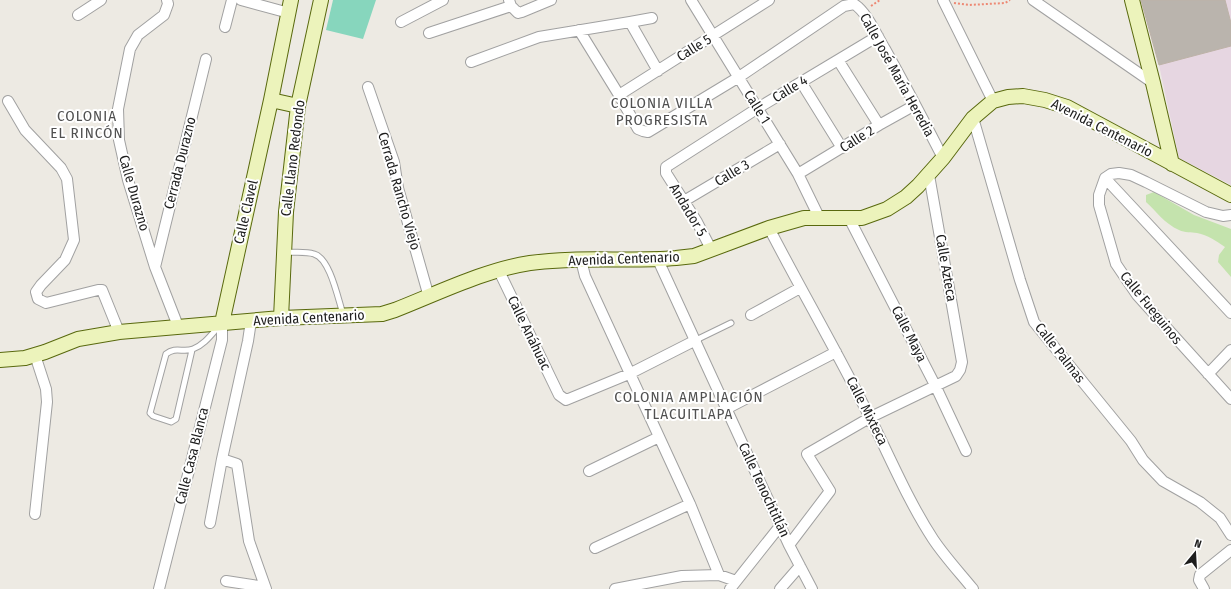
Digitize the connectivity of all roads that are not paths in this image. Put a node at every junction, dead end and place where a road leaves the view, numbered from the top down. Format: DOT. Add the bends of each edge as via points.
graph roads {
  1 [pos="101,0"];
  2 [pos="167,0"];
  3 [pos="232,0"];
  4 [pos="241,0"];
  5 [pos="322,0"];
  6 [pos="551,0"];
  7 [pos="691,0"];
  8 [pos="769,0"];
  9 [pos="1033,0"];
  10 [pos="1132,0"];
  11 [pos="441,1"];
  12 [pos="943,1"];
  13 [pos="510,3"];
  14 [pos="842,3"];
  15 [pos="290,6"];
  16 [pos="78,15"];
  17 [pos="652,18"];
  18 [pos="401,22"];
  19 [pos="630,22"];
  20 [pos="225,27"];
  21 [pos="579,30"];
  22 [pos="430,33"];
  23 [pos="713,36"];
  24 [pos="878,36"];
  25 [pos="206,59"];
  26 [pos="838,60"];
  27 [pos="471,62"];
  28 [pos="658,71"];
  29 [pos="739,77"];
  30 [pos="801,82"];
  31 [pos="1153,83"];
  32 [pos="368,87"];
  33 [pos="619,95"];
  34 [pos="271,100"];
  35 [pos="8,101"];
  36 [pos="993,101"];
  37 [pos="915,105"];
  38 [pos="298,106"];
  39 [pos="758,108"];
  40 [pos="973,118"];
  41 [pos="879,125"];
  42 [pos="780,144"];
  43 [pos="842,148"];
  44 [pos="943,158"];
  45 [pos="1172,164"];
  46 [pos="666,170"];
  47 [pos="798,174"];
  48 [pos="929,175"];
  49 [pos="1104,178"];
  50 [pos="1231,195"];
  51 [pos="684,201"];
  52 [pos="1231,216"];
  53 [pos="819,217"];
  54 [pos="849,218"];
  55 [pos="769,228"];
  56 [pos="711,249"];
  57 [pos="284,252"];
  58 [pos="581,260"];
  59 [pos="658,260"];
  60 [pos="155,267"];
  61 [pos="499,271"];
  62 [pos="800,288"];
  63 [pos="429,297"];
  64 [pos="1231,313"];
  65 [pos="751,315"];
  66 [pos="344,316"];
  67 [pos="281,318"];
  68 [pos="251,321"];
  69 [pos="222,323"];
  70 [pos="730,323"];
  71 [pos="178,326"];
  72 [pos="119,332"];
  73 [pos="696,340"];
  74 [pos="192,350"];
  75 [pos="1231,350"];
  76 [pos="836,352"];
  77 [pos="35,355"];
  78 [pos="0,360"];
  79 [pos="629,374"];
  80 [pos="1208,374"];
  81 [pos="936,386"];
  82 [pos="1231,399"];
  83 [pos="726,409"];
  84 [pos="871,417"];
  85 [pos="659,437"];
  86 [pos="966,451"];
  87 [pos="222,459"];
  88 [pos="589,471"];
  89 [pos="690,504"];
  90 [pos="35,514"];
  91 [pos="210,523"];
  92 [pos="780,526"];
  93 [pos="1231,535"];
  94 [pos="789,545"];
  95 [pos="596,548"];
  96 [pos="1231,550"];
  97 [pos="800,566"];
  98 [pos="719,575"];
  99 [pos="226,581"];
  100 [pos="733,585"];
  101 [pos="266,588"];
  102 [pos="159,589"];
  103 [pos="616,589"];
  104 [pos="780,589"];
  105 [pos="812,589"];
  106 [pos="972,589"];
  107 [pos="1204,589"];
  1 -- 16 [label="street"];
  2 -- 60 [label="street, Calle Durazno" via="164,15 138,35 130,49 118,109 119,140 128,180"];
  3 -- 20 [label="street"];
  4 -- 15 [label="street"];
  5 -- 38 [label="main road, Calle Llano Redondo"];
  6 -- 13 [label="street" via="518,13"];
  7 -- 23 [label="street, Calle 1"];
  8 -- 23 [label="street, Calle 5"];
  9 -- 31 [label="street"];
  10 -- 31 [label="main road"];
  11 -- 18 [label="street"];
  12 -- 36 [label="street"];
  13 -- 22 [label="street"];
  14 -- 24 [label="street, Calle José María Heredia" via="856,4"];
  14 -- 29 [label="street"];
  15 -- 34 [label="main road, Calle Llano Redondo"];
  17 -- 19 [label="street"];
  19 -- 21 [label="street"];
  19 -- 28 [label="street"];
  21 -- 27 [label="street" via="539,37"];
  21 -- 33 [label="street"];
  23 -- 28 [label="street, Calle 5"];
  23 -- 29 [label="street, Calle 1"];
  24 -- 26 [label="street, Calle 4"];
  24 -- 37 [label="street, Calle José María Heredia"];
  25 -- 60 [label="street, Cerrada Durazno"];
  26 -- 30 [label="street, Calle 4"];
  26 -- 41 [label="street"];
  28 -- 33 [label="street, Calle 5"];
  29 -- 33 [label="street" via="648,132 638,129"];
  29 -- 39 [label="street, Calle 1"];
  30 -- 39 [label="street, Calle 4"];
  30 -- 43 [label="street"];
  31 -- 45 [label="main road"];
  32 -- 63 [label="street, Cerrada Rancho Viejo" via="394,162 398,188"];
  34 -- 38 [label="main road"];
  34 -- 69 [label="main road, Calle Clavel"];
  35 -- 72 [label="street" via="25,130 61,168 67,179 74,240 65,260 36,292 38,299 46,303 102,290"];
  36 -- 40 [label="main road, Avenida Centenario"];
  36 -- 45 [label="main road, Avenida Centenario" via="1023,96 1068,107"];
  37 -- 41 [label="street, Calle 2"];
  37 -- 44 [label="street, Calle José María Heredia"];
  38 -- 57 [label="main road, Calle Llano Redondo"];
  39 -- 42 [label="street, Calle 1"];
  39 -- 46 [label="street, Calle 4" via="666,167"];
  40 -- 44 [label="main road, Avenida Centenario"];
  40 -- 93 [label="street, Calle Palmas" via="1034,322 1131,441 1143,460 1163,481 1200,502 1220,518"];
  41 -- 43 [label="street, Calle 2"];
  42 -- 47 [label="street, Calle 1"];
  42 -- 51 [label="street, Calle 3"];
  43 -- 47 [label="street, Calle 2"];
  44 -- 48 [label="main road, Avenida Centenario"];
  45 -- 50 [label="main road, Avenida Centenario"];
  46 -- 51 [label="street, Andador 5"];
  47 -- 53 [label="street, Calle 1"];
  48 -- 54 [label="main road, Avenida Centenario" via="897,204 862,218"];
  48 -- 81 [label="street, Calle Azteca" via="962,362 956,376"];
  49 -- 52 [label="street" via="1118,173 1131,175 1206,212"];
  49 -- 64 [label="street"];
  49 -- 80 [label="street, Calle Fueguinos" via="1098,206 1116,264 1138,295"];
  51 -- 56 [label="street, Andador 5"];
  53 -- 54 [label="main road, Avenida Centenario"];
  53 -- 55 [label="main road, Avenida Centenario" via="804,218"];
  54 -- 81 [label="street, Calle Maya"];
  55 -- 56 [label="main road, Avenida Centenario"];
  55 -- 62 [label="street, Calle Mixteca"];
  56 -- 59 [label="main road, Avenida Centenario" via="694,256"];
  57 -- 66 [label="lane" via="314,254 321,258 327,266"];
  57 -- 67 [label="main road, Calle Llano Redondo"];
  58 -- 59 [label="main road, Avenida Centenario"];
  58 -- 61 [label="main road, Avenida Centenario" via="544,261"];
  58 -- 79 [label="street" via="585,276"];
  59 -- 73 [label="street, Calle Tenochtitlán"];
  60 -- 71 [label="street, Calle Durazno"];
  61 -- 63 [label="main road, Avenida Centenario"];
  61 -- 79 [label="street, Calle Anáhuac" via="559,395 566,400 570,399"];
  62 -- 65 [label="street"];
  62 -- 76 [label="street, Calle Mixteca"];
  63 -- 66 [label="main road, Avenida Centenario" via="382,314"];
  66 -- 67 [label="main road, Avenida Centenario"];
  67 -- 68 [label="main road, Avenida Centenario"];
  68 -- 69 [label="main road, Avenida Centenario"];
  68 -- 87 [label="street"];
  69 -- 71 [label="main road, Avenida Centenario"];
  69 -- 74 [label="lane" via="203,344"];
  69 -- 102 [label="street, Calle Casa Blanca" via="222,340"];
  70 -- 73 [label="lane"];
  71 -- 72 [label="main road, Avenida Centenario"];
  72 -- 77 [label="main road, Avenida Centenario" via="78,339"];
  73 -- 79 [label="street"];
  73 -- 83 [label="street, Calle Tenochtitlán"];
  74 -- 74 [label="lane" via="171,350 166,354 150,413 153,416 171,422 176,420"];
  75 -- 80 [label="street"];
  76 -- 83 [label="street"];
  76 -- 84 [label="street, Calle Mixteca"];
  77 -- 78 [label="main road, Avenida Centenario" via="16,360"];
  77 -- 90 [label="street" via="46,389 47,402"];
  79 -- 85 [label="street"];
  80 -- 82 [label="street, Calle Fueguinos"];
  81 -- 84 [label="street"];
  81 -- 86 [label="street, Calle Maya"];
  83 -- 92 [label="street, Calle Tenochtitlán"];
  84 -- 94 [label="street" via="807,454 830,491"];
  84 -- 106 [label="street, Calle Mixteca" via="912,503 930,534"];
  85 -- 88 [label="street"];
  85 -- 89 [label="street"];
  87 -- 91 [label="street"];
  87 -- 101 [label="street" via="236,464 248,541"];
  89 -- 95 [label="street"];
  89 -- 98 [label="street"];
  92 -- 94 [label="street, Calle Tenochtitlán"];
  92 -- 100 [label="street"];
  94 -- 97 [label="street, Calle Tenochtitlán"];
  96 -- 107 [label="street" via="1200,575 1199,580"];
  97 -- 104 [label="street"];
  97 -- 105 [label="street, Calle Tenochtitlán"];
  98 -- 100 [label="street"];
  98 -- 103 [label="street" via="682,576"];
  99 -- 101 [label="street"];
}
